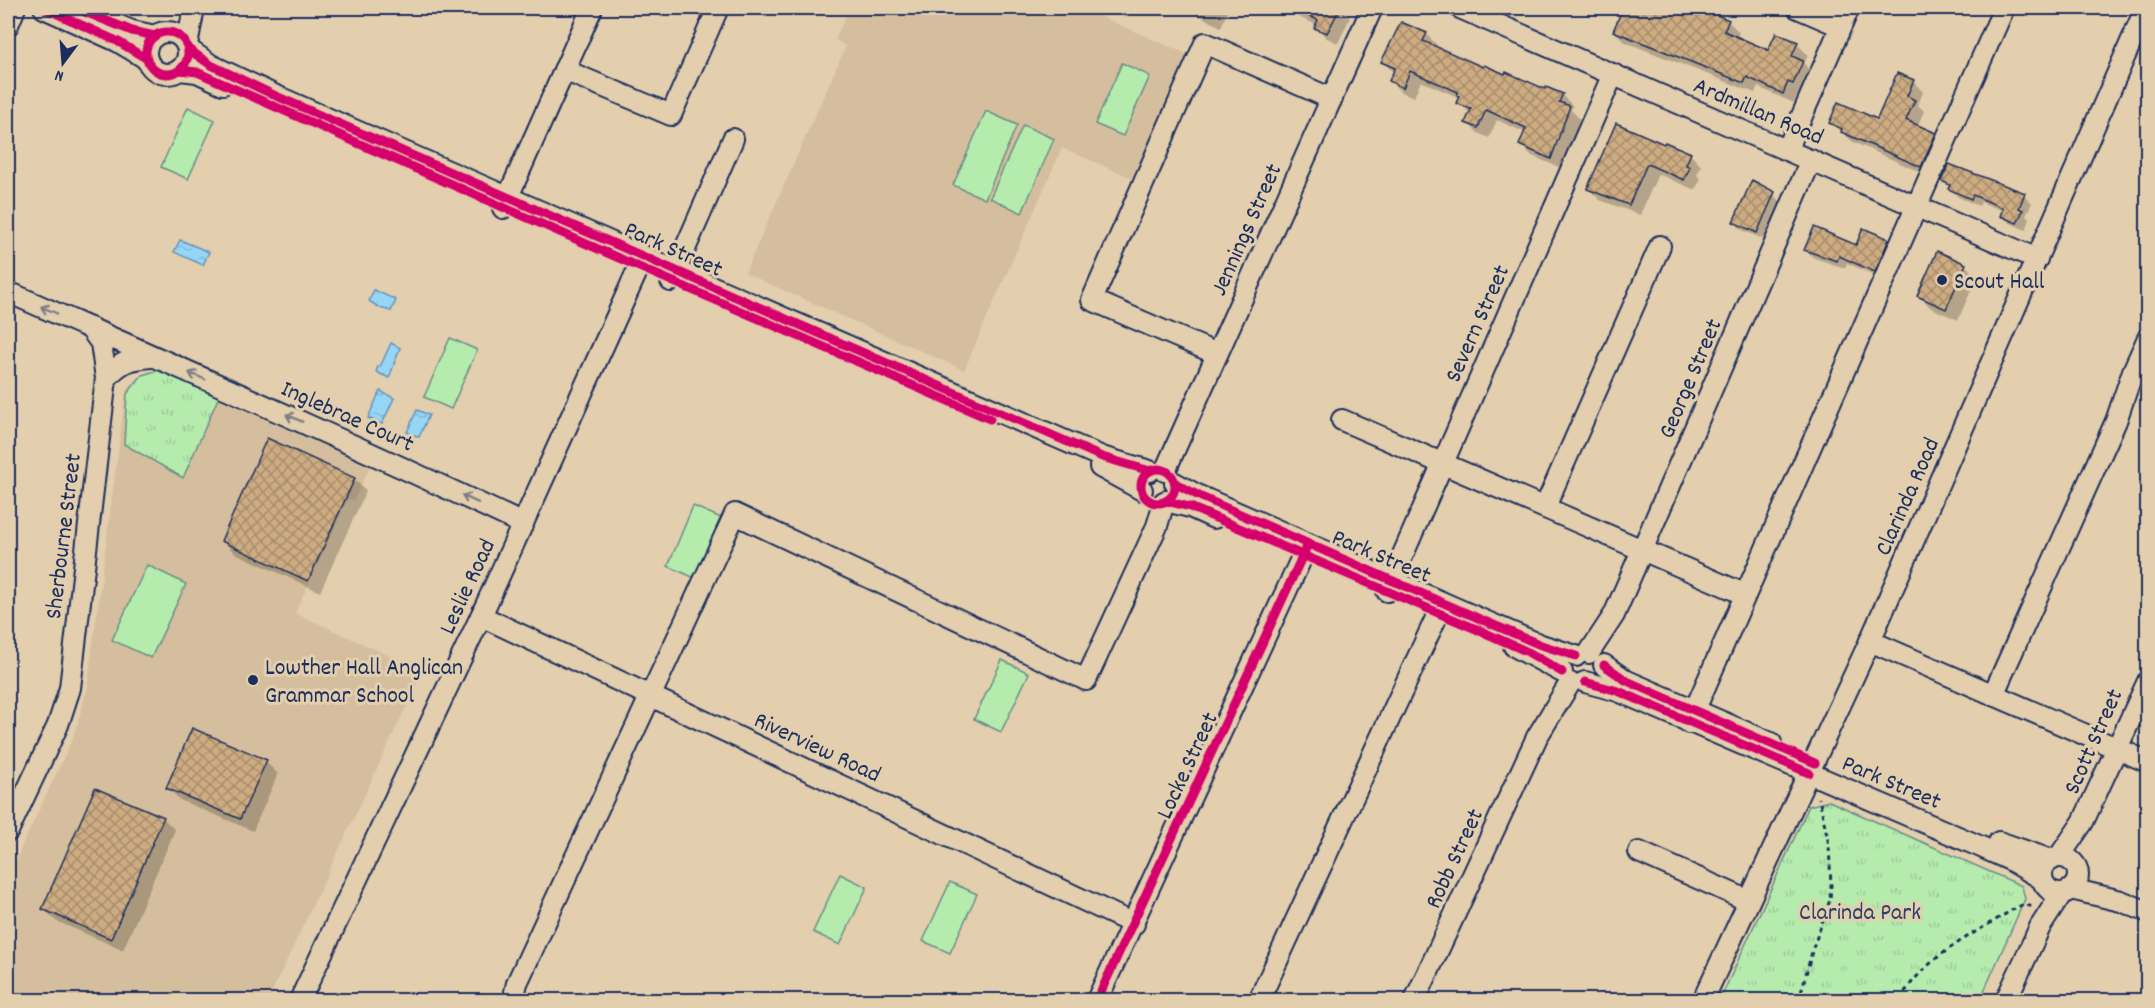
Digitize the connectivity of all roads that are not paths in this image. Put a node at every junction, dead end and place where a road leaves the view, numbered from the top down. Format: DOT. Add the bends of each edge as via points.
graph roads {
  1 [pos="15,8"];
  2 [pos="44,8"];
  3 [pos="75,8"];
  4 [pos="189,8"];
  5 [pos="194,8"];
  6 [pos="592,8"];
  7 [pos="718,8"];
  8 [pos="1372,8"];
  9 [pos="1461,8"];
  10 [pos="1798,8"];
  11 [pos="1849,8"];
  12 [pos="2004,8"];
  13 [pos="2143,24"];
  14 [pos="8,25"];
  15 [pos="1840,26"];
  16 [pos="163,34"];
  17 [pos="187,47"];
  18 [pos="147,59"];
  19 [pos="180,70"];
  20 [pos="564,70"];
  21 [pos="1613,74"];
  22 [pos="1332,99"];
  23 [pos="734,139"];
  24 [pos="1787,150"];
  25 [pos="1811,160"];
  26 [pos="505,202"];
  27 [pos="1916,206"];
  28 [pos="1660,246"];
  29 [pos="2037,259"];
  30 [pos="641,262"];
  31 [pos="674,276"];
  32 [pos="8,292"];
  33 [pos="90,328"];
  34 [pos="2148,338"];
  35 [pos="1217,354"];
  36 [pos="152,357"];
  37 [pos="106,378"];
  38 [pos="1342,420"];
  39 [pos="1442,464"];
  40 [pos="1164,486"];
  41 [pos="1545,507"];
  42 [pos="523,524"];
  43 [pos="1305,550"];
  44 [pos="1642,552"];
  45 [pos="1389,586"];
  46 [pos="1744,594"];
  47 [pos="1440,608"];
  48 [pos="481,616"];
  49 [pos="1870,641"];
  50 [pos="1593,658"];
  51 [pos="1570,678"];
  52 [pos="2148,681"];
  53 [pos="651,695"];
  54 [pos="1993,695"];
  55 [pos="1692,716"];
  56 [pos="2116,749"];
  57 [pos="2148,762"];
  58 [pos="1812,768"];
  59 [pos="8,831"];
  60 [pos="1639,852"];
  61 [pos="2059,878"];
  62 [pos="1749,901"];
  63 [pos="2148,912"];
  64 [pos="1134,924"];
  65 [pos="300,1000"];
  66 [pos="517,1000"];
  67 [pos="1097,1000"];
  68 [pos="1258,1000"];
  69 [pos="1415,1000"];
  70 [pos="1703,1000"];
  71 [pos="2006,1000"];
  1 -- 14 [label="street"];
  2 -- 18 [label="street"];
  3 -- 16 [label="street" via="132,31"];
  4 -- 16 [label="street"];
  5 -- 17 [label="street"];
  6 -- 20 [label="street"];
  7 -- 20 [label="street" via="671,115"];
  8 -- 22 [label="street, Jennings Street"];
  9 -- 21 [label="street, Ardmillan Road"];
  10 -- 15 [label="street"];
  11 -- 15 [label="street"];
  12 -- 27 [label="street"];
  13 -- 29 [label="street, Clarinda Road"];
  15 -- 24 [label="street"];
  16 -- 17 [label="street" via="177,35"];
  16 -- 18 [label="street" via="148,46"];
  17 -- 19 [label="street" via="187,61"];
  17 -- 26 [label="street, Park Street" via="235,78"];
  18 -- 19 [label="street" via="161,73"];
  19 -- 26 [label="street, Park Street" via="196,72"];
  20 -- 26 [label="street"];
  21 -- 24 [label="street, Ardmillan Road"];
  21 -- 39 [label="street, Severn Street"];
  22 -- 35 [label="street, Jennings Street"];
  22 -- 35 [label="street" via="1204,43 1092,300"];
  23 -- 31 [label="street"];
  24 -- 25 [label="street, Ardmillan Road"];
  25 -- 27 [label="street, Ardmillan Road"];
  25 -- 44 [label="street, George Street"];
  26 -- 30 [label="street, Park Street"];
  27 -- 29 [label="street, Ardmillan Road"];
  27 -- 46 [label="street"];
  28 -- 41 [label="street"];
  29 -- 49 [label="street, Clarinda Road"];
  30 -- 31 [label="street, Park Street"];
  30 -- 42 [label="street, Leslie Road"];
  31 -- 40 [label="street, Park Street"];
  31 -- 40 [label="street, Park Street" via="1106,469 1142,490 1148,500 1153,502"];
  33 -- 32 [label="street, one-way"];
  33 -- 36 [label="street, Inglebrae Court"];
  33 -- 37 [label="street, Sherbourne Street" via="101,343"];
  34 -- 54 [label="street" via="2116,421"];
  35 -- 40 [label="street, Jennings Street"];
  36 -- 37 [label="street" via="120,364"];
  42 -- 36 [label="street, Inglebrae Court, one-way" via="346,441"];
  37 -- 59 [label="street, Sherbourne Street" via="70,688 58,724"];
  38 -- 39 [label="street"];
  39 -- 41 [label="street"];
  39 -- 45 [label="street, Severn Street"];
  40 -- 43 [label="street, Park Street" via="1198,496"];
  40 -- 53 [label="street, Jennings Street" via="1157,525 1086,680 735,514"];
  41 -- 44 [label="street"];
  42 -- 48 [label="street, Leslie Road"];
  43 -- 45 [label="street, Park Street"];
  43 -- 64 [label="street, Locke Street"];
  44 -- 46 [label="street"];
  44 -- 50 [label="street, George Street"];
  45 -- 47 [label="street, Park Street"];
  46 -- 55 [label="street"];
  47 -- 50 [label="street, Park Street" via="1541,645"];
  47 -- 51 [label="street, Park Street"];
  47 -- 68 [label="street"];
  48 -- 53 [label="street, Riverview Road"];
  48 -- 65 [label="street, Leslie Road"];
  49 -- 54 [label="street"];
  49 -- 58 [label="street, Clarinda Road"];
  50 -- 51 [label="street" via="1567,660"];
  50 -- 51 [label="street" via="1600,673"];
  50 -- 55 [label="street, Park Street"];
  51 -- 55 [label="street, Park Street"];
  51 -- 69 [label="street, Robb Street" via="1537,737"];
  52 -- 56 [label="street, Scott Street"];
  53 -- 64 [label="street, Riverview Road"];
  53 -- 66 [label="street" via="517,983"];
  54 -- 56 [label="street"];
  55 -- 58 [label="street, Park Street"];
  56 -- 57 [label="street"];
  56 -- 61 [label="street, Scott Street"];
  58 -- 61 [label="street, Park Street" via="2010,860"];
  58 -- 62 [label="street, Clarinda Road"];
  60 -- 62 [label="street"];
  61 -- 63 [label="street, Park Street"];
  61 -- 71 [label="street, Scott Street"];
  62 -- 70 [label="street, Clarinda Road"];
  64 -- 67 [label="street, Locke Street"];
}
